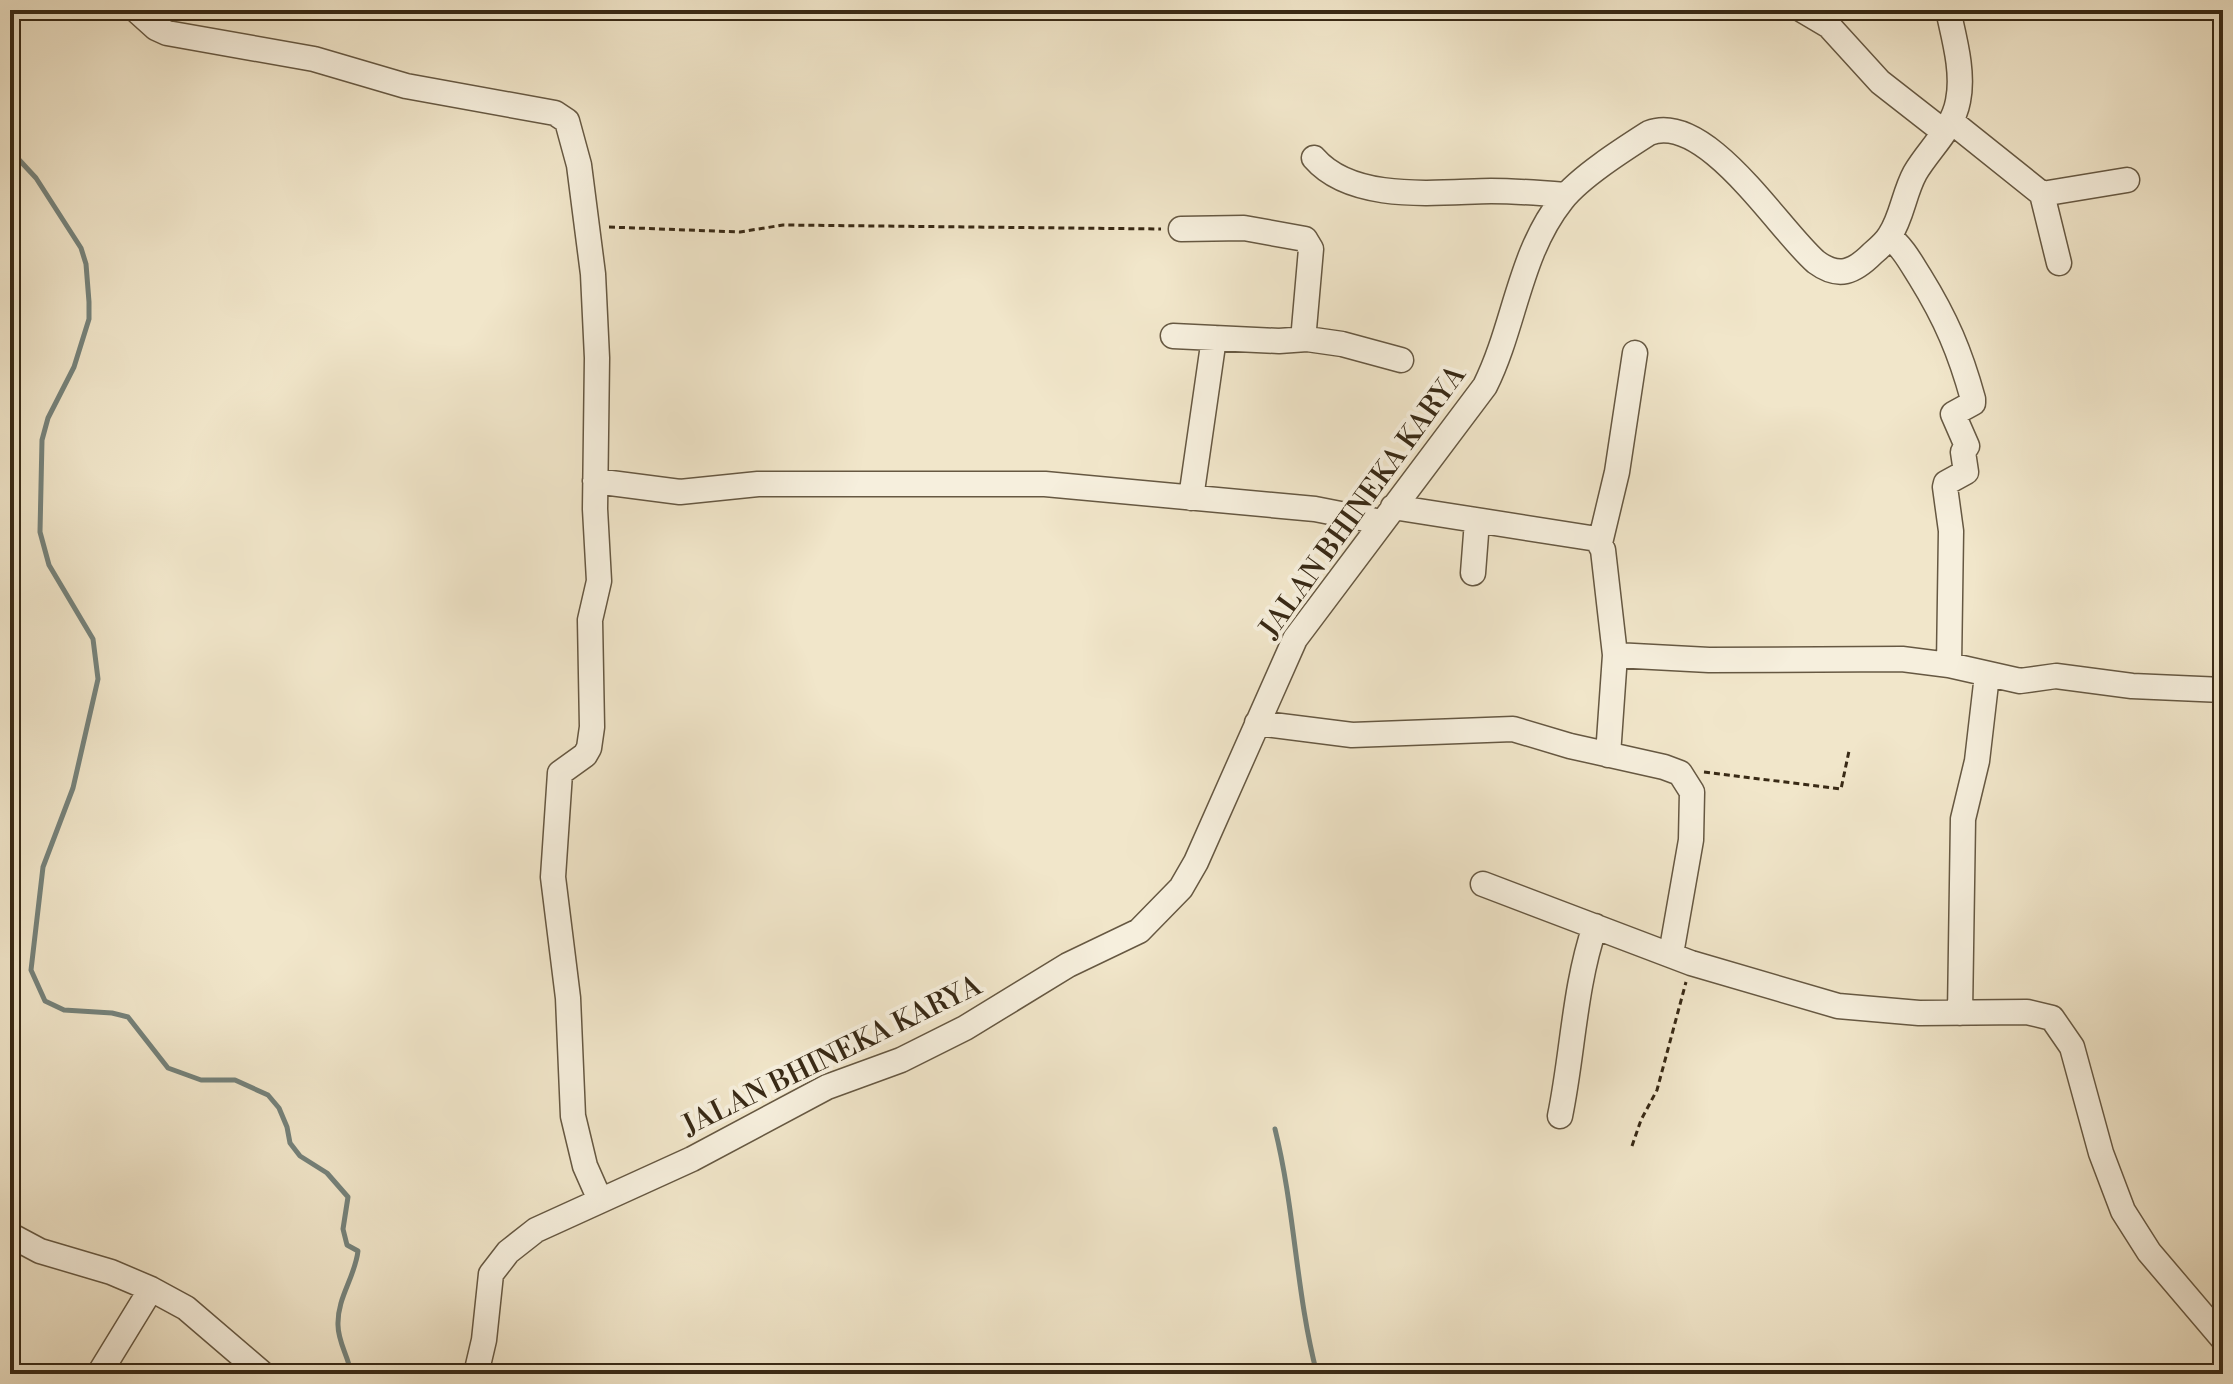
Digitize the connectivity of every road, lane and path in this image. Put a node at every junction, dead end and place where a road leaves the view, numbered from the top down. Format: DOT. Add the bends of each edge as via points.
graph roads {
  1 [pos="136,10"];
  2 [pos="1802,10"];
  3 [pos="1948,10"];
  4 [pos="1948,127"];
  5 [pos="1314,158"];
  6 [pos="2127,180"];
  7 [pos="2042,194"];
  8 [pos="1565,195"];
  9 [pos="587,227"];
  10 [pos="1181,229"];
  11 [pos="1889,237"];
  12 [pos="2059,263"];
  13 [pos="1173,336"];
  14 [pos="1214,338"];
  15 [pos="1307,339"];
  16 [pos="1635,353"];
  17 [pos="1401,360"];
  18 [pos="595,481"];
  19 [pos="1191,498"];
  20 [pos="1387,514"];
  21 [pos="1477,521"];
  22 [pos="1600,543"];
  23 [pos="1473,573"];
  24 [pos="1615,655"];
  25 [pos="1949,665"];
  26 [pos="1987,675"];
  27 [pos="2223,690"];
  28 [pos="1257,723"];
  29 [pos="1849,751"];
  30 [pos="1608,755"];
  31 [pos="1680,773"];
  32 [pos="1483,884"];
  33 [pos="1595,926"];
  34 [pos="1681,959"];
  35 [pos="1960,1013"];
  36 [pos="1560,1116"];
  37 [pos="1632,1146"];
  38 [pos="600,1200"];
  39 [pos="10,1235"];
  40 [pos="151,1289"];
  41 [pos="2223,1339"];
  42 [pos="99,1374"];
  43 [pos="263,1374"];
  44 [pos="476,1374"];
  1 -- 9 [label="street" via="167,33 323,60 406,86 560,114 568,124 579,165"];
  2 -- 4 [label="street" via="1829,26 1880,82"];
  3 -- 4 [label="street, JALAN BHINEKA KARYA" via="1960,75 1959,100"];
  4 -- 7 [label="street"];
  4 -- 11 [label="street, JALAN BHINEKA KARYA" via="1914,175"];
  5 -- 8 [label="street" via="1332,175 1366,187"];
  6 -- 7 [label="street"];
  7 -- 12 [label="street"];
  8 -- 11 [label="street, JALAN BHINEKA KARYA" via="1649,133 1670,129 1710,150 1825,269 1851,272"];
  8 -- 20 [label="street, JALAN BHINEKA KARYA" via="1527,264 1502,348 1478,400"];
  9 -- 10 [label="path" via="740,232 783,225"];
  9 -- 18 [label="street" via="597,358"];
  10 -- 15 [label="street" via="1244,228 1305,239 1311,249"];
  11 -- 25 [label="street" via="1945,319 1973,399 1953,414 1967,446 1966,472 1945,487 1951,531"];
  13 -- 14 [label="street"];
  14 -- 15 [label="street"];
  14 -- 19 [label="street"];
  15 -- 17 [label="street"];
  16 -- 22 [label="street"];
  18 -- 19 [label="street" via="680,492 758,484 1045,484"];
  18 -- 38 [label="street" via="599,581 589,629 592,727 585,755 560,773 553,877 568,998 573,1116"];
  19 -- 20 [label="street"];
  20 -- 21 [label="street"];
  20 -- 28 [label="street, JALAN BHINEKA KARYA" via="1295,639"];
  21 -- 22 [label="street" via="1590,537"];
  21 -- 23 [label="street"];
  22 -- 24 [label="street"];
  24 -- 25 [label="street" via="1902,659"];
  24 -- 30 [label="street"];
  25 -- 26 [label="street"];
  26 -- 27 [label="street"];
  26 -- 35 [label="street" via="1977,761 1963,819"];
  28 -- 30 [label="street" via="1352,735 1513,729"];
  28 -- 38 [label="street, JALAN BHINEKA KARYA" via="1196,862 1181,888 1139,931 901,1060 827,1087 692,1159"];
  29 -- 31 [label="path" via="1841,789"];
  30 -- 31 [label="street"];
  31 -- 34 [label="street" via="1692,792"];
  32 -- 33 [label="street"];
  33 -- 34 [label="street"];
  33 -- 36 [label="street" via="1578,985"];
  34 -- 35 [label="street" via="1856,1010"];
  34 -- 37 [label="path" via="1657,1090"];
  35 -- 41 [label="street" via="2038,1013 2057,1023 2072,1047 2123,1211 2149,1252"];
  38 -- 44 [label="street, JALAN BHINEKA KARYA" via="536,1230 495,1266"];
  39 -- 40 [label="street" via="40,1251"];
  40 -- 42 [label="street"];
  40 -- 43 [label="street" via="186,1308"];
}
